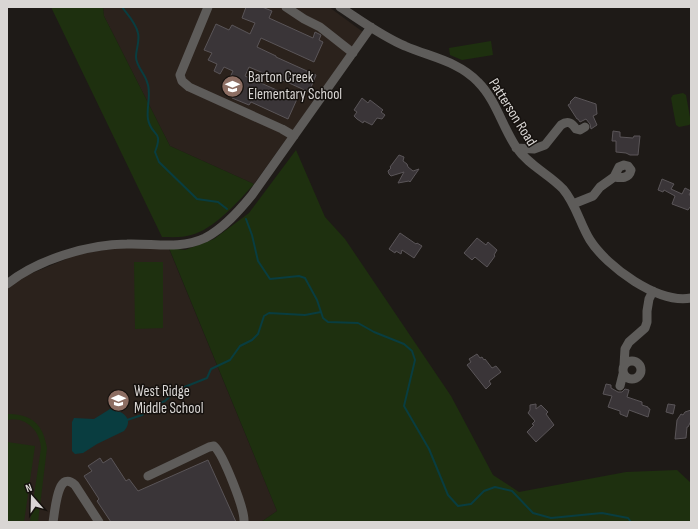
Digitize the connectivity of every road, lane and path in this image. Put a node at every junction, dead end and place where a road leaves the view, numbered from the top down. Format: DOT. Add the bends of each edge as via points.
graph roads {
  1 [pos="208,7"];
  2 [pos="286,7"];
  3 [pos="340,7"];
  4 [pos="371,27"];
  5 [pos="353,53"];
  6 [pos="585,127"];
  7 [pos="294,136"];
  8 [pos="516,148"];
  9 [pos="614,177"];
  10 [pos="573,204"];
  11 [pos="7,284"];
  12 [pos="653,292"];
  13 [pos="691,298"];
  14 [pos="620,386"];
  15 [pos="148,476"];
  16 [pos="53,522"];
  17 [pos="100,522"];
  18 [pos="244,522"];
  1 -- 7 [label="street" via="180,75 182,81 189,87"];
  2 -- 5 [label="street" via="320,27"];
  3 -- 4 [label="street, Patterson Road"];
  4 -- 5 [label="street"];
  4 -- 8 [label="street, Patterson Road" via="405,46 458,66 478,81 490,97"];
  5 -- 7 [label="street"];
  6 -- 8 [label="street" via="576,129 573,124 565,122 545,145 534,149"];
  7 -- 11 [label="street" via="240,210 222,227 205,238 174,246 127,244 80,250 39,265"];
  8 -- 10 [label="street, Patterson Road" via="564,190"];
  9 -- 10 [label="street" via="593,196"];
  10 -- 12 [label="street, Patterson Road" via="582,226 599,252 618,269"];
  12 -- 13 [label="street, Patterson Road" via="666,297"];
  12 -- 14 [label="street" via="649,299 645,328 625,349"];
  15 -- 18 [label="street" via="209,446 214,446 242,507"];
  16 -- 17 [label="street" via="57,494 60,486 68,481 75,485"];
}
